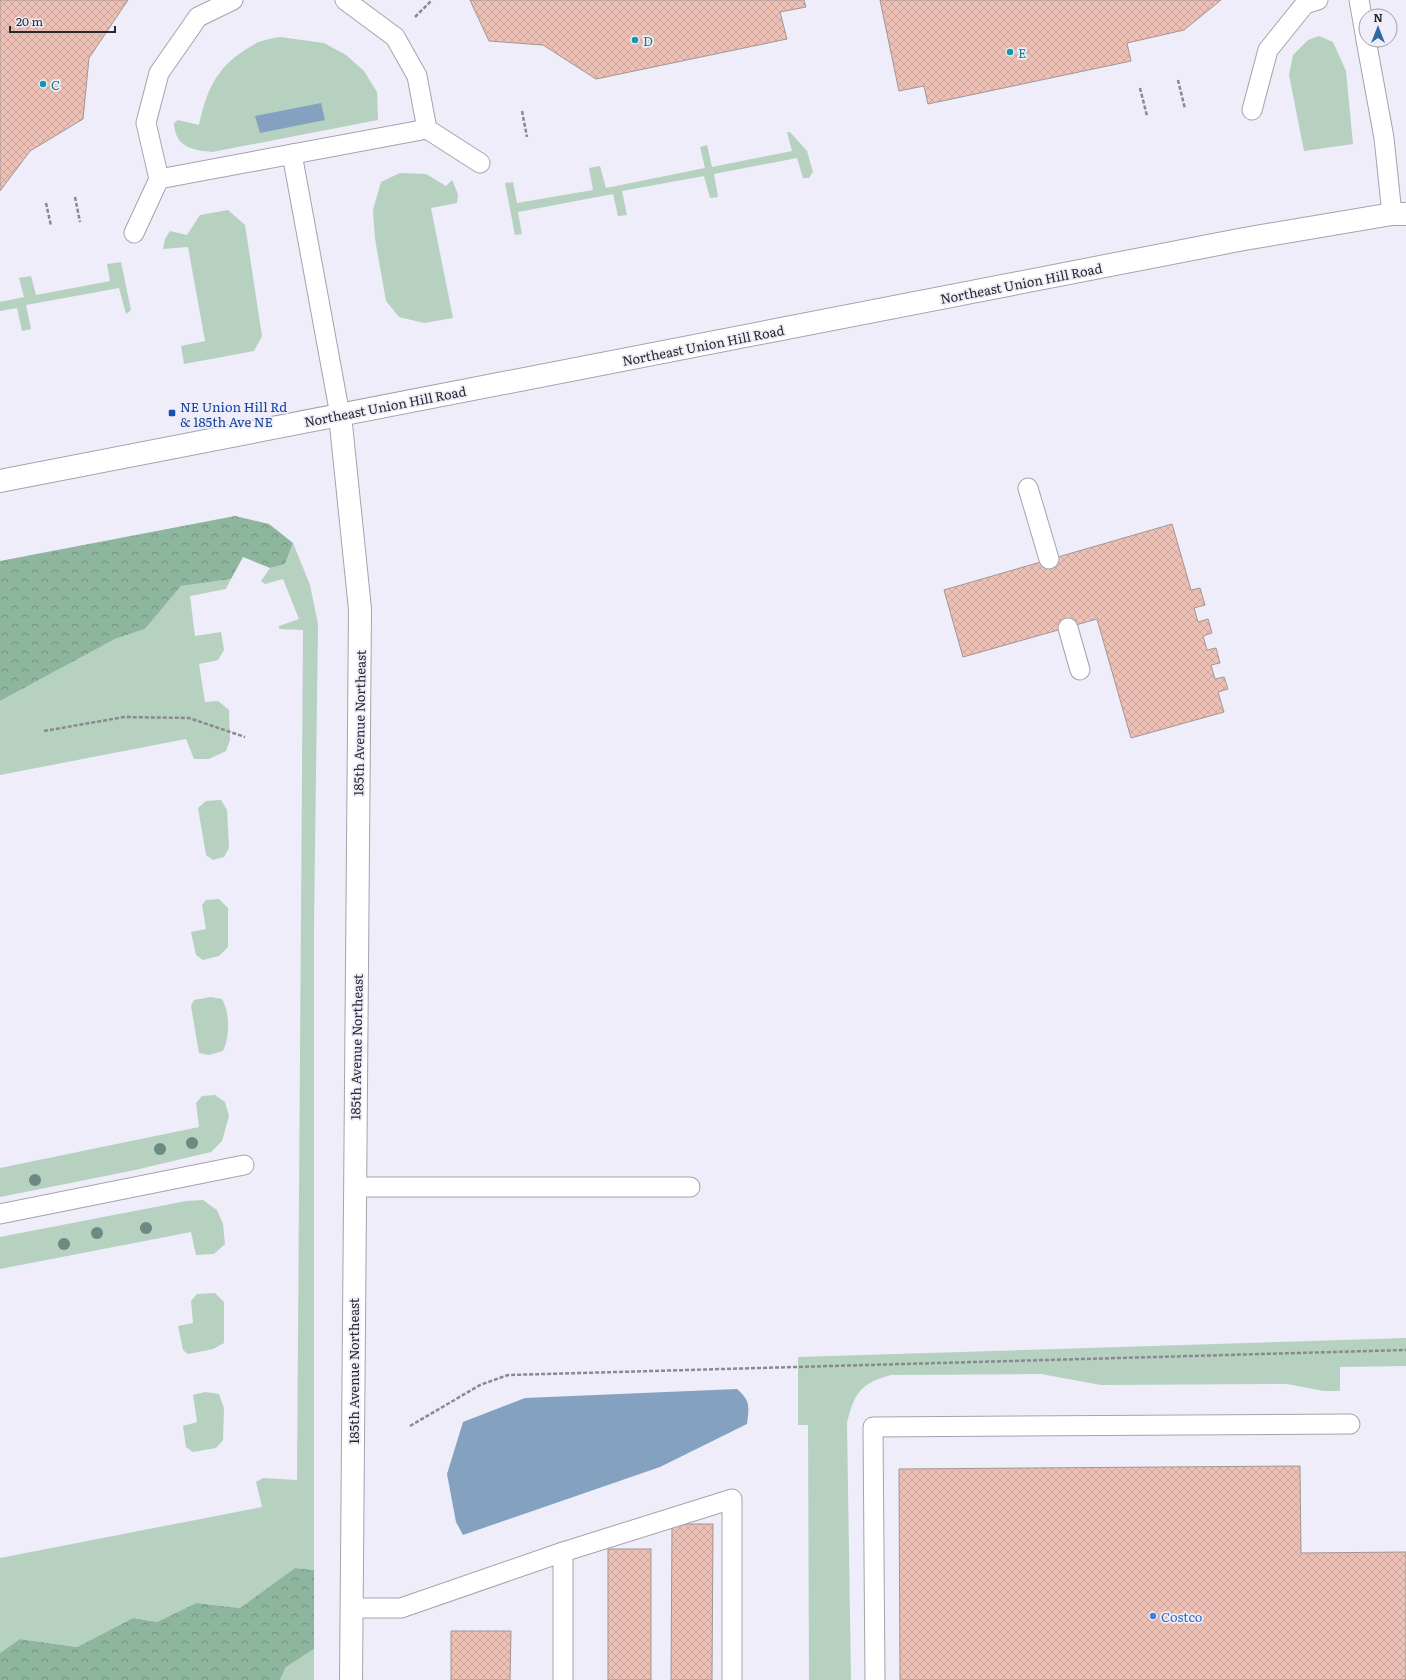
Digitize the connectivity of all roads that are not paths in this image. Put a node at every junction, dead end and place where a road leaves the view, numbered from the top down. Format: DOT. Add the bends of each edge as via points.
graph roads {
  1 [pos="233,0"];
  2 [pos="345,0"];
  3 [pos="1318,0"];
  4 [pos="1367,48"];
  5 [pos="1252,110"];
  6 [pos="427,129"];
  7 [pos="292,154"];
  8 [pos="480,163"];
  9 [pos="159,179"];
  10 [pos="1399,214"];
  11 [pos="134,233"];
  12 [pos="340,415"];
  13 [pos="0,481"];
  14 [pos="1028,488"];
  15 [pos="1048,559"];
  16 [pos="1068,628"];
  17 [pos="1080,670"];
  18 [pos="244,1165"];
  19 [pos="355,1187"];
  20 [pos="690,1187"];
  21 [pos="0,1214"];
  22 [pos="1350,1424"];
  23 [pos="563,1552"];
  24 [pos="351,1608"];
  25 [pos="351,1680"];
  26 [pos="563,1680"];
  27 [pos="732,1680"];
  28 [pos="875,1680"];
  1 -- 9 [label="lane" via="198,17 159,73 146,123"];
  2 -- 6 [label="lane" via="395,37 417,76"];
  3 -- 5 [label="lane" via="1305,4 1268,50"];
  4 -- 10 [label="lane"];
  6 -- 7 [label="lane"];
  6 -- 8 [label="lane"];
  7 -- 9 [label="lane"];
  7 -- 12 [label="lane"];
  9 -- 11 [label="lane"];
  10 -- 12 [label="main road, Northeast Union Hill Road" via="1244,239"];
  12 -- 13 [label="main road, Northeast Union Hill Road"];
  12 -- 19 [label="main road, 185th Avenue Northeast" via="360,610"];
  14 -- 15 [label="lane"];
  16 -- 17 [label="lane"];
  18 -- 21 [label="lane"];
  19 -- 20 [label="lane"];
  19 -- 24 [label="main road, 185th Avenue Northeast"];
  22 -- 28 [label="lane" via="873,1427"];
  23 -- 24 [label="lane" via="402,1608"];
  23 -- 26 [label="lane"];
  23 -- 27 [label="lane" via="732,1499"];
  24 -- 25 [label="main road, 185th Avenue Northeast"];
}
